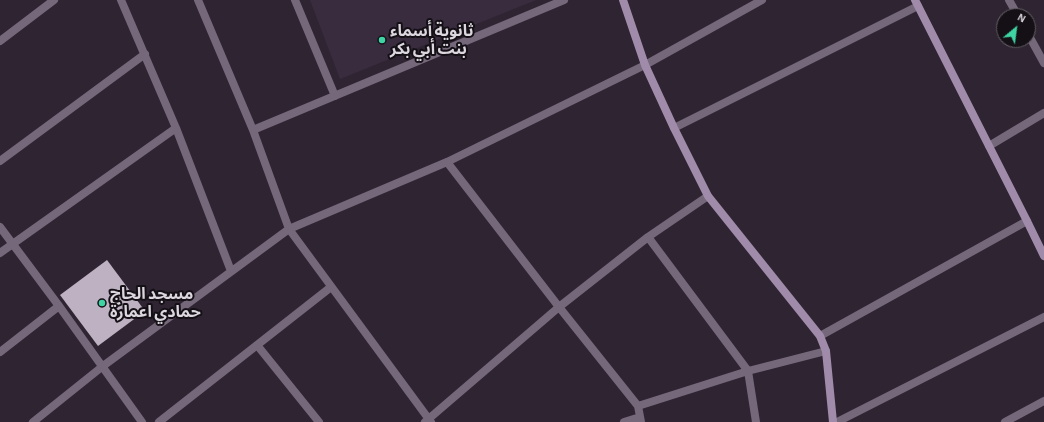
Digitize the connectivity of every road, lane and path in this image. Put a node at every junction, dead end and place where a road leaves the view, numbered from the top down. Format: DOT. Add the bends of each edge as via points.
graph roads {
  1 [pos="54,0"];
  2 [pos="121,0"];
  3 [pos="198,0"];
  4 [pos="295,0"];
  5 [pos="564,0"];
  6 [pos="623,0"];
  7 [pos="762,0"];
  8 [pos="916,3"];
  9 [pos="0,41"];
  10 [pos="1036,48"];
  11 [pos="145,54"];
  12 [pos="1044,63"];
  13 [pos="645,65"];
  14 [pos="335,96"];
  15 [pos="1044,113"];
  16 [pos="176,128"];
  17 [pos="674,128"];
  18 [pos="253,130"];
  19 [pos="989,146"];
  20 [pos="0,161"];
  21 [pos="447,162"];
  22 [pos="708,196"];
  23 [pos="1027,221"];
  24 [pos="0,227"];
  25 [pos="289,229"];
  26 [pos="648,237"];
  27 [pos="13,243"];
  28 [pos="0,253"];
  29 [pos="1044,256"];
  30 [pos="231,271"];
  31 [pos="330,287"];
  32 [pos="59,306"];
  33 [pos="558,307"];
  34 [pos="1044,317"];
  35 [pos="820,336"];
  36 [pos="257,345"];
  37 [pos="826,351"];
  38 [pos="0,352"];
  39 [pos="103,366"];
  40 [pos="748,371"];
  41 [pos="1044,401"];
  42 [pos="638,406"];
  43 [pos="640,419"];
  44 [pos="428,421"];
  45 [pos="33,422"];
  46 [pos="142,422"];
  47 [pos="159,422"];
  48 [pos="319,422"];
  49 [pos="624,422"];
  50 [pos="756,422"];
  51 [pos="833,422"];
  52 [pos="837,422"];
  53 [pos="1005,422"];
  1 -- 9 [label="street"];
  2 -- 11 [label="street"];
  3 -- 18 [label="street"];
  4 -- 14 [label="street"];
  5 -- 14 [label="street"];
  6 -- 13 [label="street"];
  7 -- 13 [label="street"];
  8 -- 17 [label="street"];
  8 -- 19 [label="street"];
  10 -- 12 [label="street"];
  11 -- 16 [label="street"];
  11 -- 20 [label="street"];
  13 -- 17 [label="street"];
  13 -- 21 [label="street"];
  14 -- 18 [label="street"];
  15 -- 19 [label="street"];
  16 -- 27 [label="street"];
  16 -- 30 [label="street"];
  17 -- 22 [label="street"];
  18 -- 25 [label="street"];
  19 -- 23 [label="street"];
  21 -- 25 [label="street"];
  21 -- 33 [label="street"];
  22 -- 26 [label="street"];
  22 -- 35 [label="street"];
  23 -- 29 [label="street"];
  23 -- 35 [label="street"];
  24 -- 27 [label="street"];
  25 -- 30 [label="street"];
  25 -- 31 [label="street"];
  26 -- 33 [label="street"];
  26 -- 40 [label="street"];
  27 -- 28 [label="street"];
  27 -- 32 [label="street"];
  30 -- 39 [label="street"];
  31 -- 36 [label="street"];
  31 -- 44 [label="street"];
  32 -- 38 [label="street"];
  32 -- 39 [label="street"];
  33 -- 42 [label="street"];
  33 -- 44 [label="street"];
  34 -- 52 [label="street"];
  35 -- 37 [label="street"];
  36 -- 47 [label="street"];
  36 -- 48 [label="street"];
  37 -- 40 [label="street"];
  37 -- 51 [label="street"];
  39 -- 45 [label="street"];
  39 -- 46 [label="street"];
  40 -- 42 [label="street"];
  40 -- 50 [label="street"];
  41 -- 53 [label="street"];
  42 -- 43 [label="street"];
  43 -- 49 [label="street"];
}
